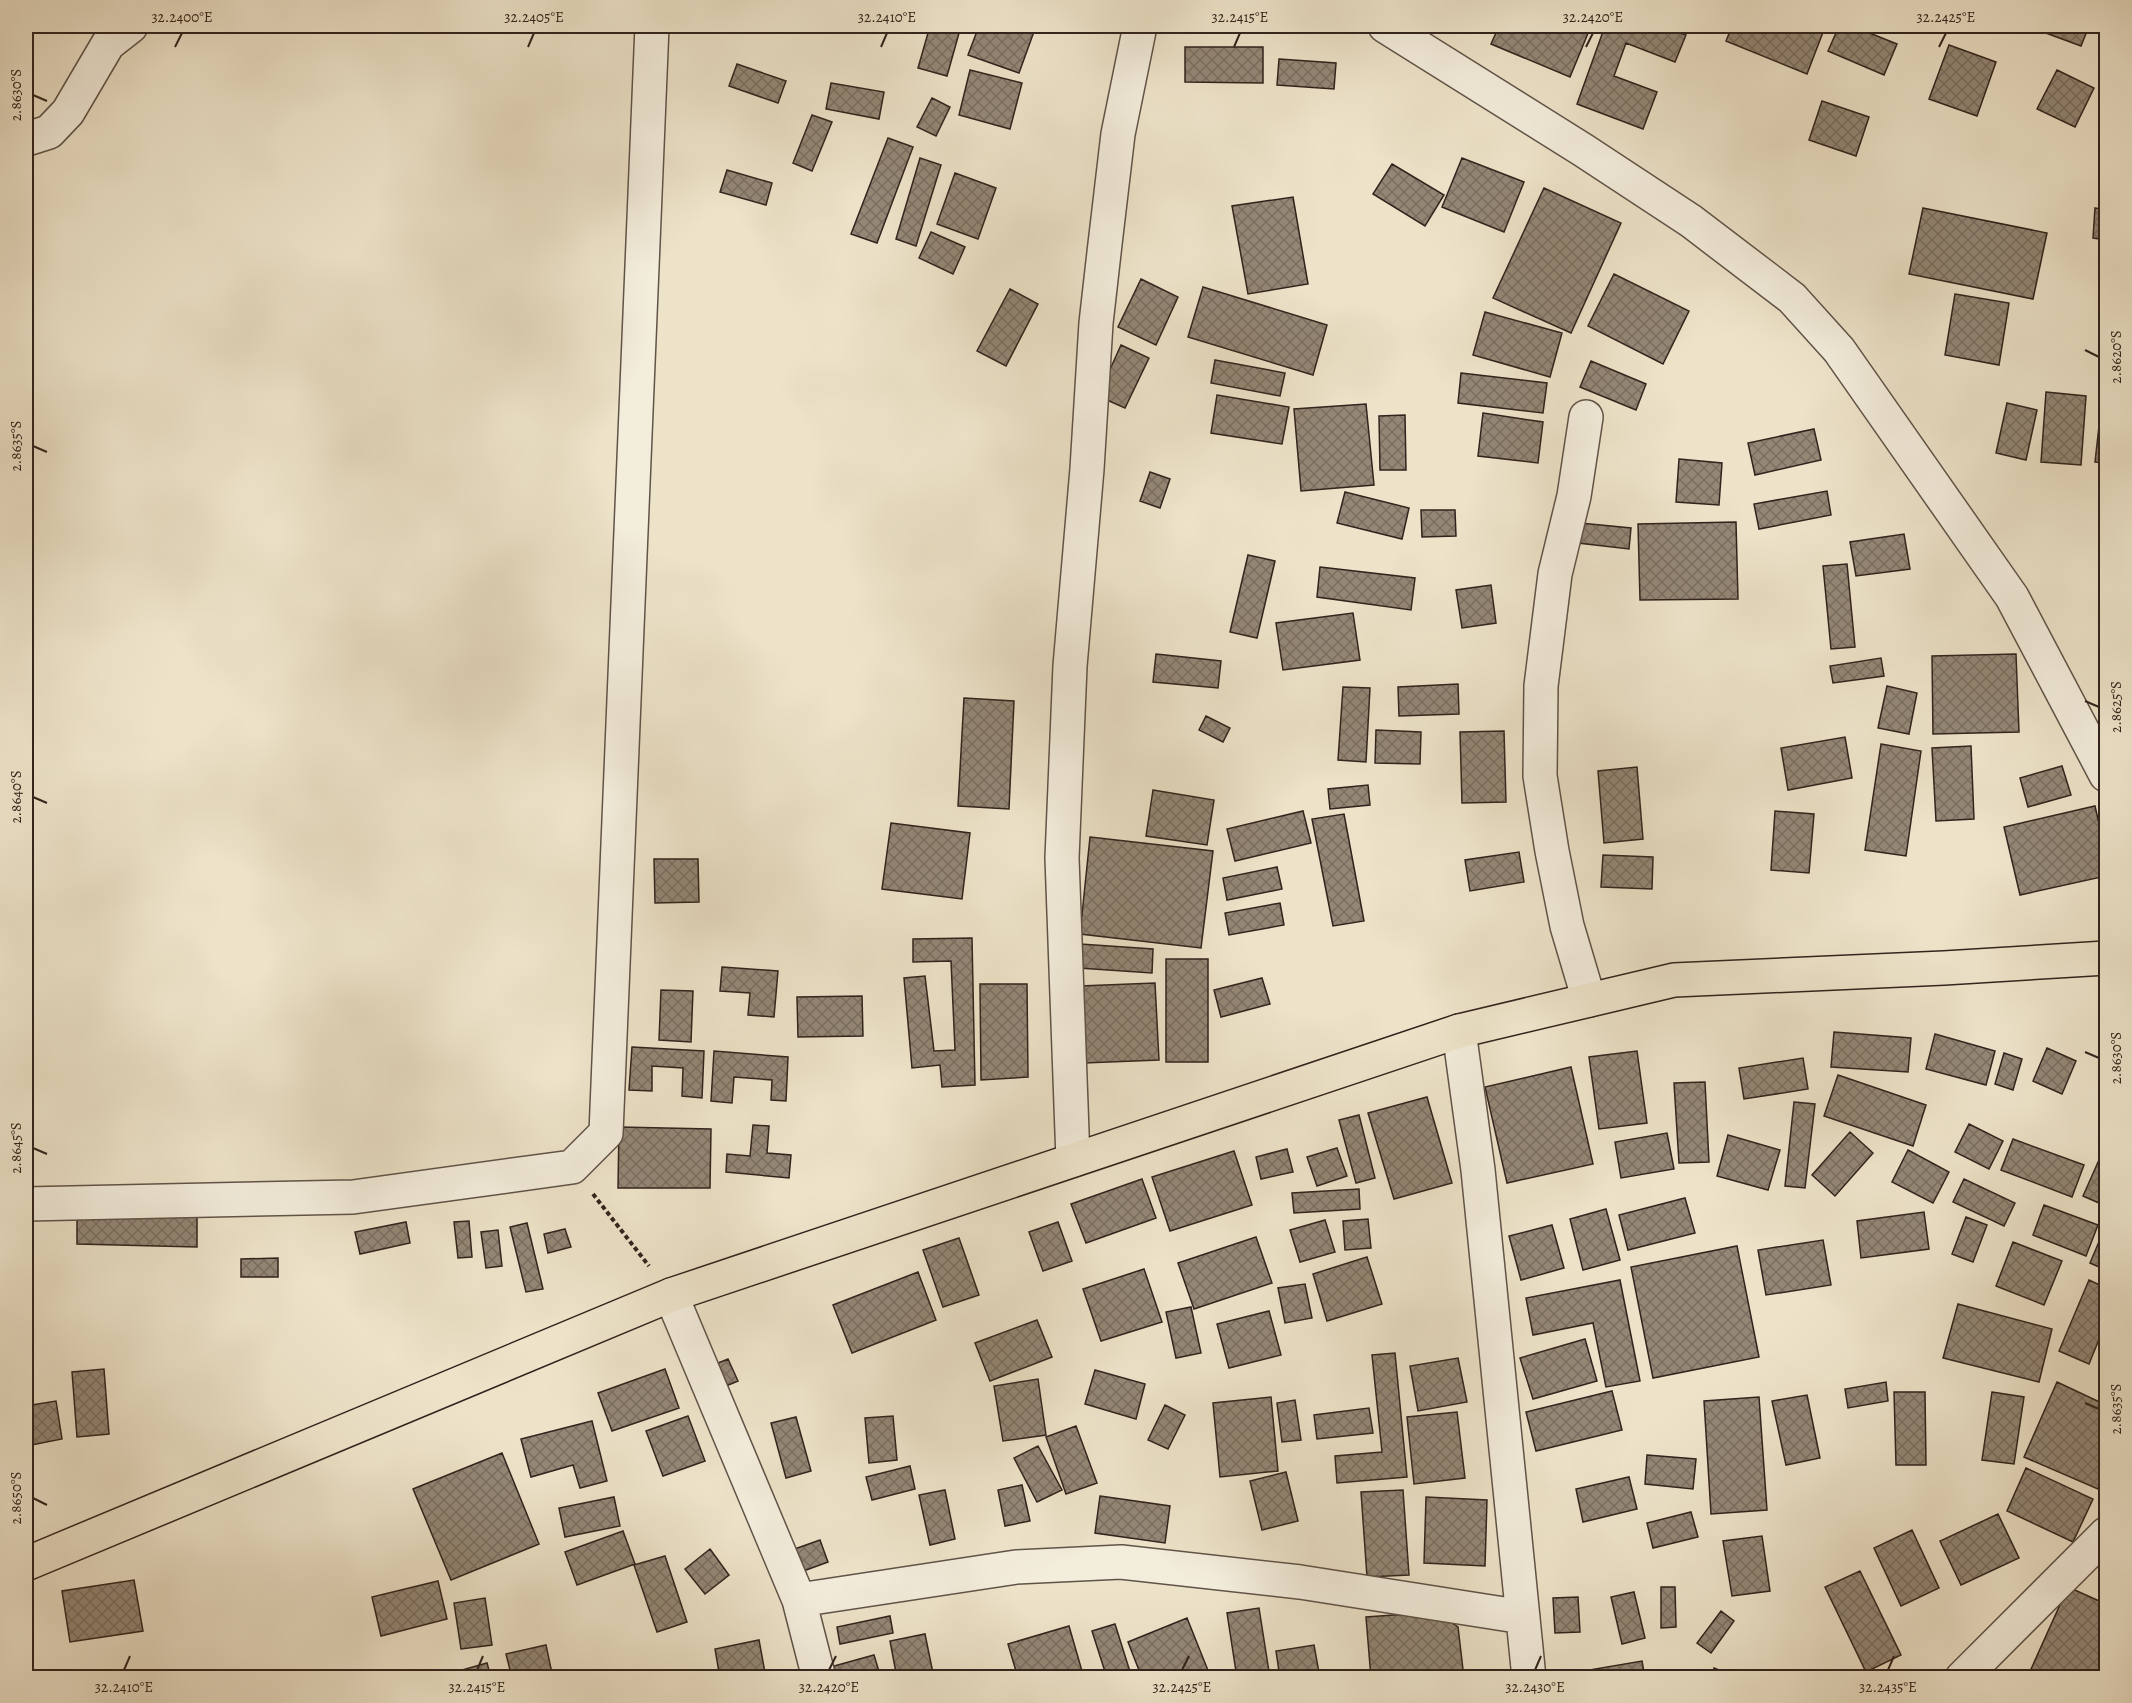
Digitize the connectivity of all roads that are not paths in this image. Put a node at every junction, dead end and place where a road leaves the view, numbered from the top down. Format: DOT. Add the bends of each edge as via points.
graph roads {
  1 [pos="131,26"];
  2 [pos="652,26"];
  3 [pos="1140,26"];
  4 [pos="1385,26"];
  5 [pos="26,138"];
  6 [pos="1586,417"];
  7 [pos="2106,775"];
  8 [pos="2106,958"];
  9 [pos="1588,1000"];
  10 [pos="1459,1031"];
  11 [pos="1073,1160"];
  12 [pos="26,1204"];
  13 [pos="671,1295"];
  14 [pos="2106,1534"];
  15 [pos="26,1564"];
  16 [pos="799,1600"];
  17 [pos="1523,1617"];
  18 [pos="819,1677"];
  19 [pos="1529,1677"];
  20 [pos="1962,1677"];
  1 -- 5 [label="street" via="108,45 68,112 49,132"];
  2 -- 12 [label="street" via="606,1133 572,1167 353,1197"];
  3 -- 11 [label="street" via="1118,134 1103,256 1070,666 1062,858"];
  4 -- 7 [label="street" via="1691,221 1792,298 1839,350 2012,597"];
  6 -- 9 [label="street" via="1574,496 1555,574 1541,686 1540,776 1567,926"];
  8 -- 9 [label="main road" via="1674,980"];
  9 -- 10 [label="main road"];
  10 -- 11 [label="main road"];
  10 -- 17 [label="street" via="1478,1170"];
  11 -- 13 [label="main road"];
  13 -- 15 [label="main road"];
  13 -- 16 [label="street"];
  14 -- 20 [label="street"];
  16 -- 17 [label="street" via="1016,1567 1121,1562 1300,1582"];
  16 -- 18 [label="street"];
  17 -- 19 [label="street"];
}
